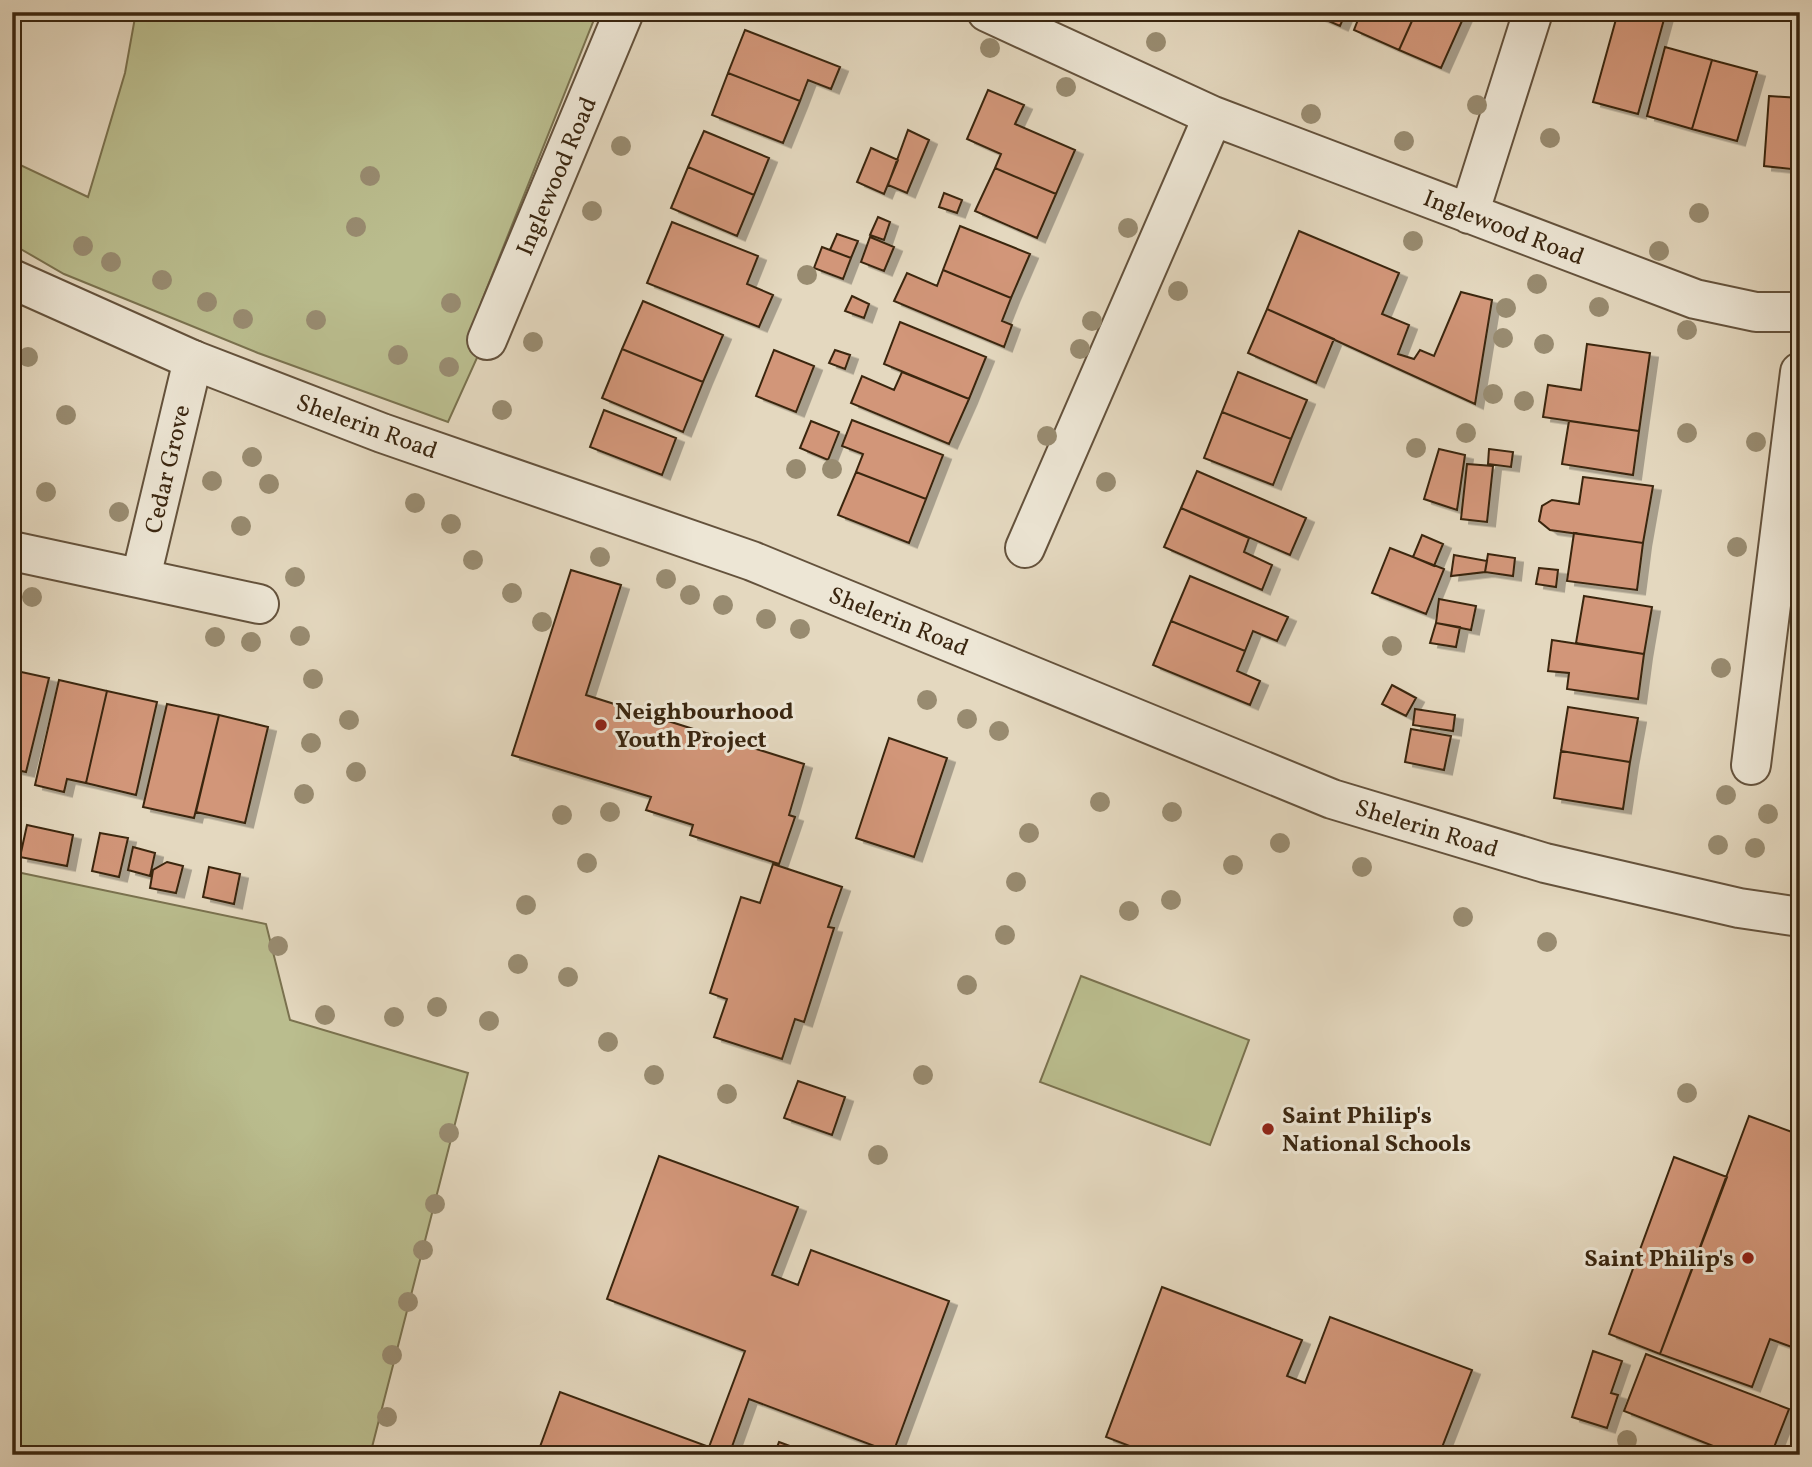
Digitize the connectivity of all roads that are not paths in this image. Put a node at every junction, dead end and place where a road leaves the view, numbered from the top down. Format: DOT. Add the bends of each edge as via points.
graph roads {
  1 [pos="624,12"];
  2 [pos="987,12"];
  3 [pos="1533,12"];
  4 [pos="1213,116"];
  5 [pos="1469,214"];
  6 [pos="12,279"];
  7 [pos="1800,312"];
  8 [pos="487,340"];
  9 [pos="193,360"];
  10 [pos="1800,372"];
  11 [pos="1025,548"];
  12 [pos="12,551"];
  13 [pos="141,577"];
  14 [pos="260,604"];
  15 [pos="1751,765"];
  16 [pos="1800,917"];
  1 -- 8 [label="street, Inglewood Road"];
  2 -- 4 [label="street, Inglewood Road"];
  3 -- 5 [label="street"];
  4 -- 5 [label="street, Inglewood Road"];
  4 -- 11 [label="street"];
  5 -- 7 [label="street, Inglewood Road" via="1707,303 1756,312"];
  6 -- 9 [label="street, Shelerin Road"];
  9 -- 13 [label="street, Cedar Grove"];
  9 -- 16 [label="street, Shelerin Road" via="382,433 752,561 1332,799 1545,863 1739,908"];
  10 -- 15 [label="street"];
  12 -- 13 [label="street"];
  13 -- 14 [label="street"];
}
